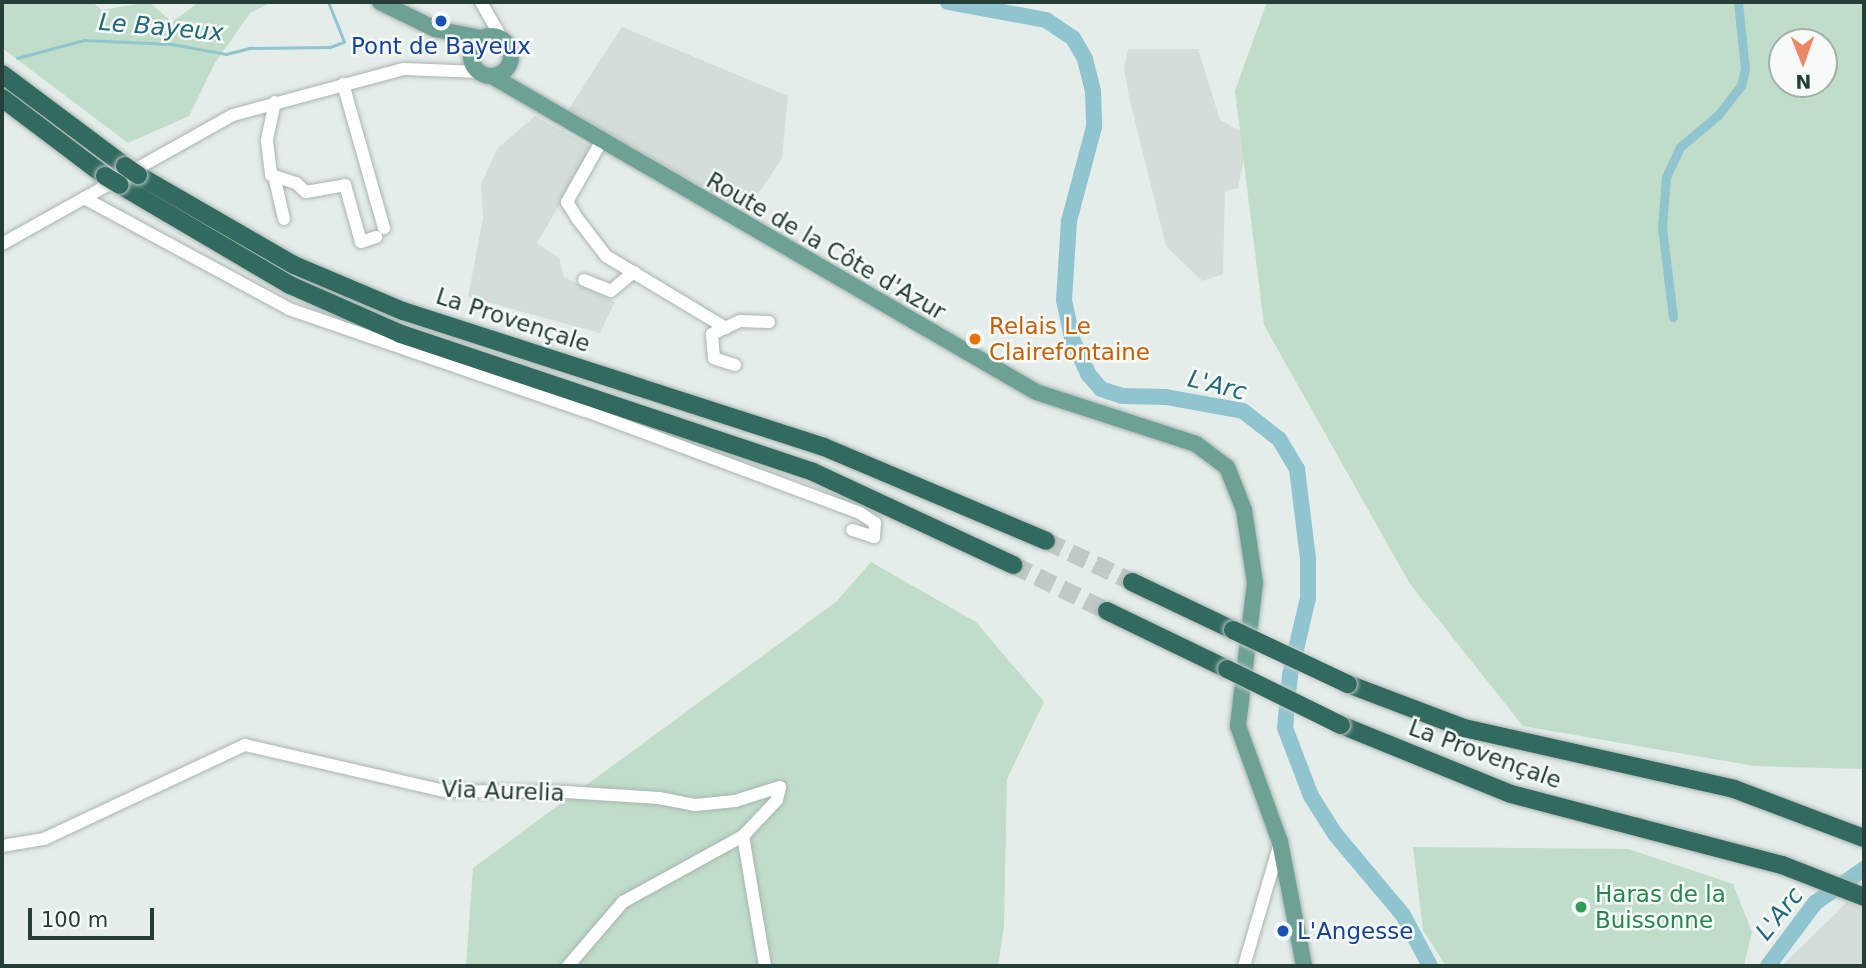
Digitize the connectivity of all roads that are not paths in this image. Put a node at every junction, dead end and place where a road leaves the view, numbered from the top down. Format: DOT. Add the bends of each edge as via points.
graph roads {
  1 [pos="380,2"];
  2 [pos="481,2"];
  3 [pos="435,29"];
  4 [pos="490,34"];
  5 [pos="511,61"];
  6 [pos="479,66"];
  7 [pos="2,74"];
  8 [pos="343,84"];
  9 [pos="2,98"];
  10 [pos="275,102"];
  11 [pos="552,112"];
  12 [pos="601,142"];
  13 [pos="275,180"];
  14 [pos="84,198"];
  15 [pos="284,219"];
  16 [pos="2,244"];
  17 [pos="634,272"];
  18 [pos="584,280"];
  19 [pos="769,322"];
  20 [pos="726,328"];
  21 [pos="735,365"];
  22 [pos="852,530"];
  23 [pos="1046,541"];
  24 [pos="1013,565"];
  25 [pos="1132,582"];
  26 [pos="1107,611"];
  27 [pos="743,835"];
  28 [pos="1864,838"];
  29 [pos="1280,842"];
  30 [pos="2,846"];
  31 [pos="1864,897"];
  32 [pos="568,966"];
  33 [pos="765,966"];
  34 [pos="1244,966"];
  35 [pos="1304,966"];
  1 -- 3 [label="main road, Route de la Côte d'Azur"];
  2 -- 4 [label="street"];
  3 -- 4 [label="main road, Route de la Côte d'Azur"];
  3 -- 6 [label="main road, Route de la Côte d'Azur"];
  4 -- 5 [label="main road, Route de la Côte d'Azur" via="511,50"];
  4 -- 6 [label="main road"];
  5 -- 6 [label="main road" via="504,71"];
  5 -- 11 [label="main road, Route de la Côte d'Azur" via="519,78"];
  6 -- 8 [label="street" via="404,69"];
  6 -- 11 [label="main road, Route de la Côte d'Azur"];
  7 -- 23 [label="highway, La Provençale" via="132,171 294,265 403,311 824,447"];
  8 -- 10 [label="street"];
  8 -- 13 [label="street" via="380,233 361,242 345,185 306,192 296,183"];
  9 -- 24 [label="highway, La Provençale" via="112,181 290,285 401,334 813,472"];
  10 -- 13 [label="street" via="267,141"];
  10 -- 14 [label="street" via="213,125"];
  11 -- 12 [label="main road, Route de la Côte d'Azur"];
  12 -- 17 [label="street" via="568,202 606,256"];
  12 -- 29 [label="main road, Route de la Côte d'Azur" via="1036,392 1182,439 1218,458 1238,489 1254,569 1238,726"];
  13 -- 15 [label="street"];
  14 -- 16 [label="street"];
  14 -- 22 [label="street" via="289,309 586,411 860,513 875,523 874,537"];
  17 -- 18 [label="street" via="611,291"];
  17 -- 20 [label="street"];
  19 -- 20 [label="street" via="740,321"];
  20 -- 21 [label="street" via="712,334 711,354"];
  25 -- 28 [label="highway, La Provençale, bridge" via="1348,684 1464,728 1734,789"];
  26 -- 31 [label="highway, La Provençale, bridge" via="1341,725 1511,794 1782,865"];
  27 -- 30 [label="street, Via Aurelia" via="777,800 780,787 735,802 695,805 579,793 444,791 348,772 264,747 229,750 44,839"];
  27 -- 32 [label="street" via="623,902"];
  27 -- 33 [label="street"];
  29 -- 34 [label="street"];
  29 -- 35 [label="main road, Route de la Côte d'Azur"];
}
